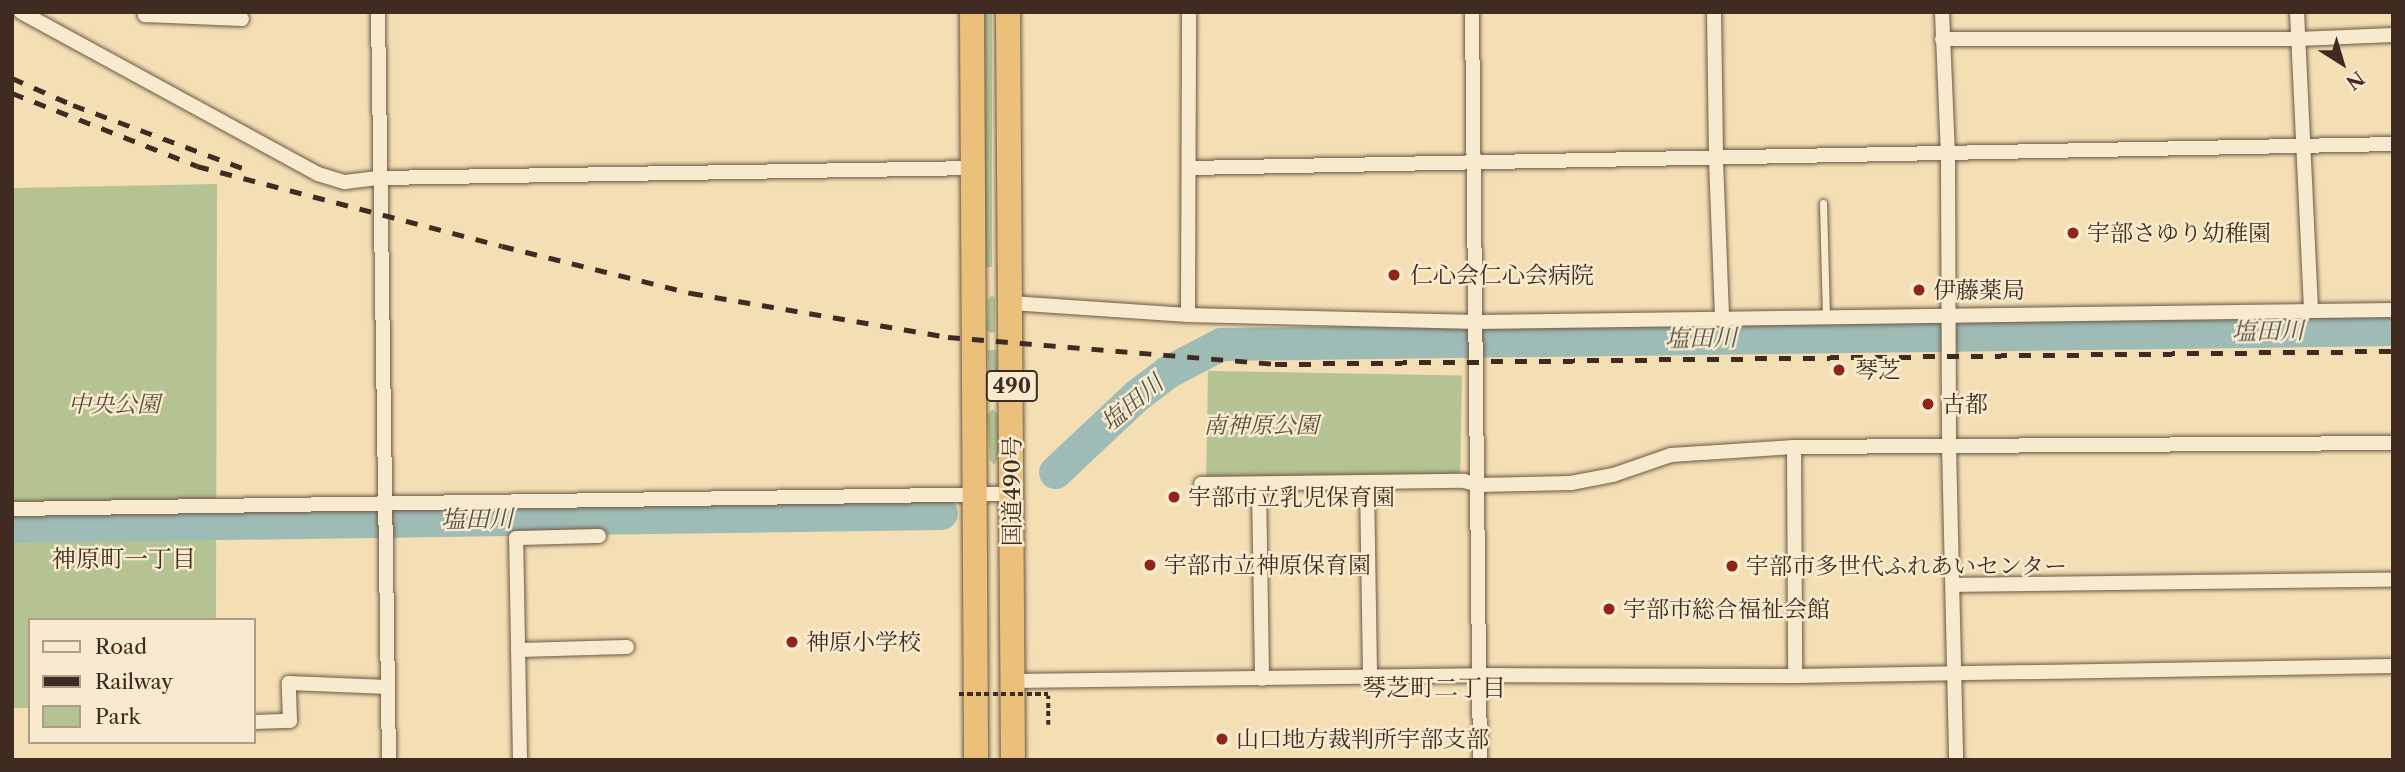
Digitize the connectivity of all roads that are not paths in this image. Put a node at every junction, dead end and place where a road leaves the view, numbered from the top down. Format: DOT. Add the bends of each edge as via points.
graph roads {
  1 [pos="20,12"];
  2 [pos="145,12"];
  3 [pos="378,12"];
  4 [pos="972,12"];
  5 [pos="1008,12"];
  6 [pos="1189,12"];
  7 [pos="1472,12"];
  8 [pos="1714,12"];
  9 [pos="1942,12"];
  10 [pos="2297,12"];
  11 [pos="242,19"];
  12 [pos="2393,35"];
  13 [pos="1942,38"];
  14 [pos="2298,39"];
  15 [pos="2393,144"];
  16 [pos="2302,148"];
  17 [pos="1948,155"];
  18 [pos="1716,160"];
  19 [pos="1475,161"];
  20 [pos="974,168"];
  21 [pos="1189,168"];
  22 [pos="380,178"];
  23 [pos="1823,204"];
  24 [pos="1010,303"];
  25 [pos="2311,309"];
  26 [pos="2393,310"];
  27 [pos="1188,315"];
  28 [pos="1722,318"];
  29 [pos="1950,318"];
  30 [pos="1826,319"];
  31 [pos="1477,327"];
  32 [pos="2393,443"];
  33 [pos="1949,445"];
  34 [pos="1794,447"];
  35 [pos="1367,483"];
  36 [pos="1201,484"];
  37 [pos="1259,485"];
  38 [pos="1478,485"];
  39 [pos="976,493"];
  40 [pos="1012,494"];
  41 [pos="386,507"];
  42 [pos="12,509"];
  43 [pos="599,536"];
  44 [pos="2393,580"];
  45 [pos="1954,585"];
  46 [pos="627,647"];
  47 [pos="518,650"];
  48 [pos="2393,666"];
  49 [pos="1955,674"];
  50 [pos="1478,676"];
  51 [pos="1795,676"];
  52 [pos="1370,677"];
  53 [pos="1262,679"];
  54 [pos="1013,681"];
  55 [pos="388,687"];
  56 [pos="256,722"];
  57 [pos="388,760"];
  58 [pos="520,760"];
  59 [pos="976,760"];
  60 [pos="1013,760"];
  61 [pos="1480,760"];
  62 [pos="1956,760"];
  1 -- 22 [label="street" via="318,174 345,183"];
  2 -- 11 [label="street"];
  3 -- 22 [label="street"];
  4 -- 20 [label="highway, 国道490号 / 490"];
  5 -- 24 [label="highway, 国道490号 / 490"];
  6 -- 21 [label="street"];
  7 -- 19 [label="street"];
  8 -- 18 [label="street"];
  9 -- 13 [label="street"];
  10 -- 14 [label="street"];
  12 -- 14 [label="street"];
  13 -- 14 [label="street"];
  13 -- 17 [label="street"];
  14 -- 16 [label="street"];
  15 -- 16 [label="street"];
  16 -- 17 [label="street"];
  16 -- 25 [label="street"];
  17 -- 18 [label="street"];
  17 -- 29 [label="street"];
  18 -- 19 [label="street"];
  18 -- 28 [label="street"];
  19 -- 21 [label="street"];
  19 -- 31 [label="street"];
  20 -- 22 [label="street"];
  20 -- 39 [label="highway, 国道490号 / 490"];
  21 -- 27 [label="street"];
  22 -- 41 [label="street"];
  23 -- 30 [label="lane"];
  24 -- 27 [label="street"];
  24 -- 40 [label="highway, 国道490号 / 490"];
  25 -- 26 [label="street"];
  25 -- 29 [label="street"];
  27 -- 31 [label="street"];
  28 -- 30 [label="street"];
  28 -- 31 [label="street"];
  29 -- 30 [label="street"];
  29 -- 33 [label="street"];
  31 -- 38 [label="street"];
  32 -- 33 [label="street"];
  33 -- 34 [label="street"];
  33 -- 45 [label="street"];
  34 -- 38 [label="street" via="1671,456 1572,483"];
  34 -- 51 [label="street"];
  35 -- 37 [label="street"];
  35 -- 38 [label="street" via="1464,481"];
  35 -- 52 [label="street"];
  36 -- 37 [label="street"];
  37 -- 53 [label="street"];
  38 -- 50 [label="street"];
  39 -- 40 [label="street"];
  39 -- 41 [label="street"];
  39 -- 59 [label="highway, 国道490号 / 490"];
  40 -- 54 [label="highway, 国道490号 / 490"];
  41 -- 42 [label="street"];
  41 -- 55 [label="street"];
  43 -- 47 [label="street" via="516,538"];
  44 -- 45 [label="street"];
  45 -- 49 [label="street"];
  46 -- 47 [label="street"];
  47 -- 58 [label="street"];
  48 -- 49 [label="street"];
  49 -- 51 [label="street"];
  49 -- 62 [label="street"];
  50 -- 51 [label="street"];
  50 -- 52 [label="street"];
  50 -- 61 [label="street"];
  52 -- 53 [label="street"];
  53 -- 54 [label="street"];
  54 -- 60 [label="highway, 国道490号 / 490"];
  55 -- 56 [label="street" via="289,683 290,721"];
  55 -- 57 [label="street"];
}
